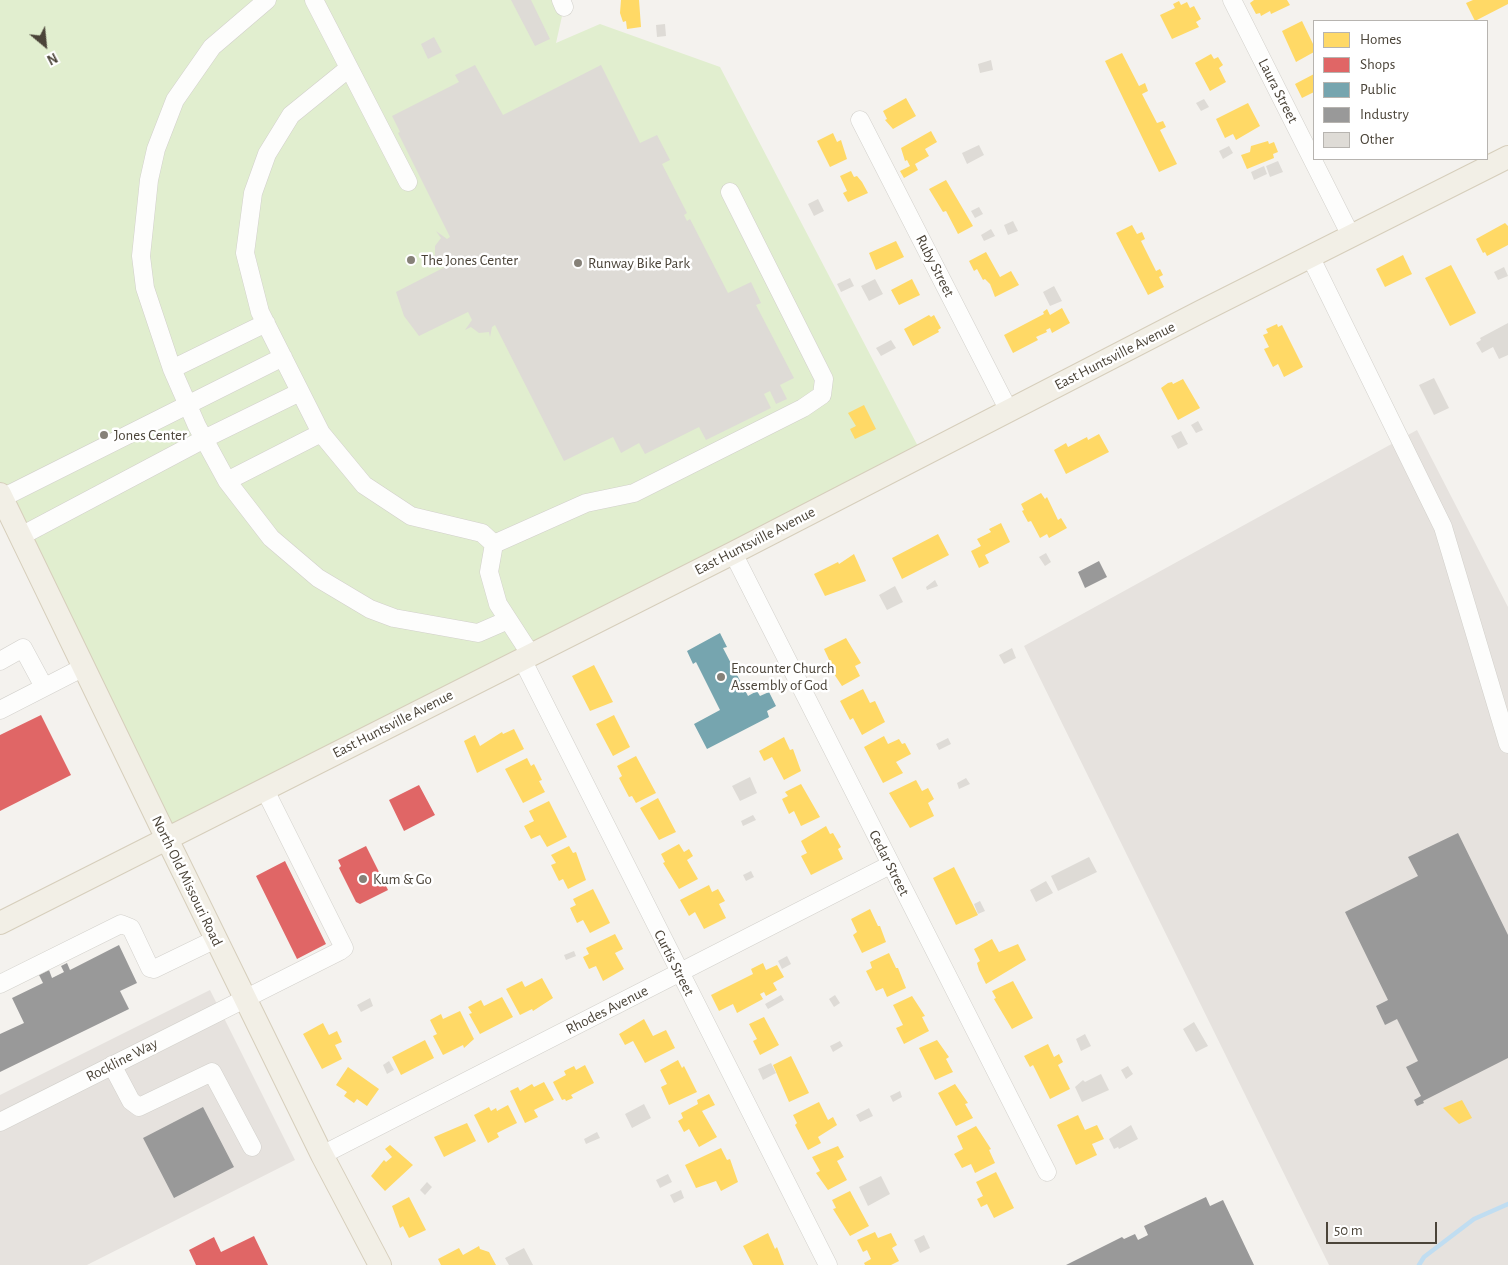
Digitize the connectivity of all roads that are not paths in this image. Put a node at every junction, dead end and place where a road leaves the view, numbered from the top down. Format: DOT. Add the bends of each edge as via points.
graph roads {
  1 [pos="267,0"];
  2 [pos="314,0"];
  3 [pos="1232,0"];
  4 [pos="349,68"];
  5 [pos="860,120"];
  6 [pos="1508,156"];
  7 [pos="408,182"];
  8 [pos="730,192"];
  9 [pos="1351,236"];
  10 [pos="1310,256"];
  11 [pos="266,323"];
  12 [pos="283,357"];
  13 [pos="172,369"];
  14 [pos="300,392"];
  15 [pos="188,405"];
  16 [pos="1009,411"];
  17 [pos="321,433"];
  18 [pos="204,439"];
  19 [pos="227,481"];
  20 [pos="1,496"];
  21 [pos="21,536"];
  22 [pos="494,544"];
  23 [pos="733,552"];
  24 [pos="508,620"];
  25 [pos="526,657"];
  26 [pos="0,661"];
  27 [pos="84,667"];
  28 [pos="44,687"];
  29 [pos="0,710"];
  30 [pos="1508,744"];
  31 [pos="265,790"];
  32 [pos="167,840"];
  33 [pos="890,865"];
  34 [pos="0,923"];
  35 [pos="216,939"];
  36 [pos="680,973"];
  37 [pos="0,984"];
  38 [pos="245,997"];
  39 [pos="112,1065"];
  40 [pos="0,1122"];
  41 [pos="252,1147"];
  42 [pos="322,1155"];
  43 [pos="1047,1172"];
  44 [pos="380,1265"];
  45 [pos="828,1265"];
  1 -- 13 [label="street" via="212,47 175,100 156,149 149,180 141,256 145,288"];
  2 -- 4 [label="street"];
  3 -- 9 [label="street, Laura Street"];
  4 -- 7 [label="street"];
  4 -- 11 [label="street" via="291,115 267,154 253,193 245,253 260,312"];
  5 -- 16 [label="street, Ruby Street"];
  6 -- 9 [label="main road, East Huntsville Avenue"];
  8 -- 22 [label="street" via="824,379 822,395 803,408 634,493 586,503"];
  9 -- 10 [label="main road, East Huntsville Avenue"];
  10 -- 16 [label="main road, East Huntsville Avenue"];
  10 -- 30 [label="street" via="1442,527"];
  11 -- 12 [label="street"];
  11 -- 13 [label="street"];
  12 -- 14 [label="street"];
  12 -- 15 [label="street"];
  13 -- 15 [label="street"];
  14 -- 17 [label="street"];
  14 -- 18 [label="street"];
  15 -- 18 [label="street"];
  15 -- 20 [label="street"];
  16 -- 23 [label="main road, East Huntsville Avenue"];
  17 -- 19 [label="street"];
  17 -- 22 [label="street" via="364,485 411,516 482,532"];
  18 -- 19 [label="street"];
  18 -- 21 [label="street"];
  19 -- 24 [label="street" via="270,538 318,578 370,610 394,618 478,633"];
  20 -- 21 [label="main road, North Old Missouri Road"];
  21 -- 27 [label="main road, North Old Missouri Road"];
  22 -- 24 [label="street, Curtis Street" via="489,572 498,604"];
  23 -- 25 [label="main road, East Huntsville Avenue"];
  23 -- 33 [label="street, Cedar Street"];
  24 -- 25 [label="street, Curtis Street"];
  25 -- 31 [label="main road, East Huntsville Avenue"];
  25 -- 36 [label="street, Curtis Street"];
  26 -- 28 [label="street" via="23,648"];
  27 -- 28 [label="street"];
  27 -- 32 [label="main road, North Old Missouri Road"];
  28 -- 29 [label="street"];
  31 -- 32 [label="main road, East Huntsville Avenue"];
  31 -- 38 [label="street, Rockline Way" via="344,948"];
  32 -- 34 [label="main road, East Huntsville Avenue"];
  32 -- 35 [label="main road, North Old Missouri Road"];
  33 -- 36 [label="street, Rhodes Avenue"];
  33 -- 43 [label="street, Cedar Street"];
  35 -- 37 [label="street" via="154,969 150,968 131,928 121,924"];
  35 -- 38 [label="main road, North Old Missouri Road"];
  36 -- 42 [label="street, Rhodes Avenue"];
  36 -- 45 [label="street, Curtis Street"];
  38 -- 39 [label="street, Rockline Way"];
  38 -- 42 [label="main road, North Old Missouri Road"];
  39 -- 40 [label="street, Rockline Way"];
  39 -- 41 [label="street" via="131,1101 139,1107 212,1072"];
  42 -- 44 [label="main road, North Old Missouri Road"];
}
